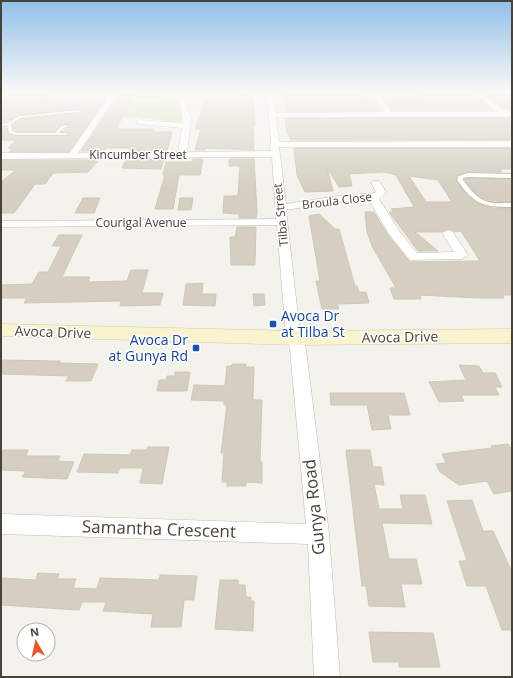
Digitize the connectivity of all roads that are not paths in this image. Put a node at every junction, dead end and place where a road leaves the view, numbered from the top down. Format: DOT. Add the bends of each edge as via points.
graph roads {
  1 [pos="9,124"];
  2 [pos="93,125"];
  3 [pos="170,125"];
  4 [pos="273,125"];
  5 [pos="67,126"];
  6 [pos="186,126"];
  7 [pos="56,134"];
  8 [pos="66,134"];
  9 [pos="512,144"];
  10 [pos="274,149"];
  11 [pos="182,155"];
  12 [pos="1,156"];
  13 [pos="72,156"];
  14 [pos="512,176"];
  15 [pos="376,183"];
  16 [pos="373,197"];
  17 [pos="512,205"];
  18 [pos="281,208"];
  19 [pos="282,222"];
  20 [pos="1,224"];
  21 [pos="448,233"];
  22 [pos="1,330"];
  23 [pos="512,336"];
  24 [pos="296,338"];
  25 [pos="1,524"];
  26 [pos="318,534"];
  27 [pos="327,677"];
  1 -- 7 [label="lane" via="10,132 16,134"];
  2 -- 13 [label="street"];
  3 -- 6 [label="street"];
  4 -- 10 [label="street, Tilba Street"];
  5 -- 7 [label="lane" via="62,127"];
  6 -- 11 [label="street"];
  7 -- 8 [label="lane"];
  9 -- 10 [label="street, Kincumber Street"];
  10 -- 11 [label="street, Kincumber Street"];
  10 -- 18 [label="street, Tilba Street"];
  11 -- 13 [label="street, Kincumber Street"];
  12 -- 13 [label="street, Kincumber Street"];
  14 -- 17 [label="lane" via="460,177 473,197 486,206"];
  15 -- 16 [label="street, Broula Close" via="381,192"];
  16 -- 18 [label="street, Broula Close" via="338,199"];
  16 -- 21 [label="street" via="395,234 414,257 462,255"];
  18 -- 19 [label="street, Tilba Street"];
  19 -- 20 [label="street, Courigal Avenue"];
  19 -- 24 [label="street, Tilba Street" via="292,325"];
  22 -- 24 [label="main road, Avoca Drive"];
  23 -- 24 [label="main road, Avoca Drive"];
  24 -- 26 [label="street, Gunya Road"];
  25 -- 26 [label="street, Samantha Crescent"];
  26 -- 27 [label="street, Gunya Road"];
}
